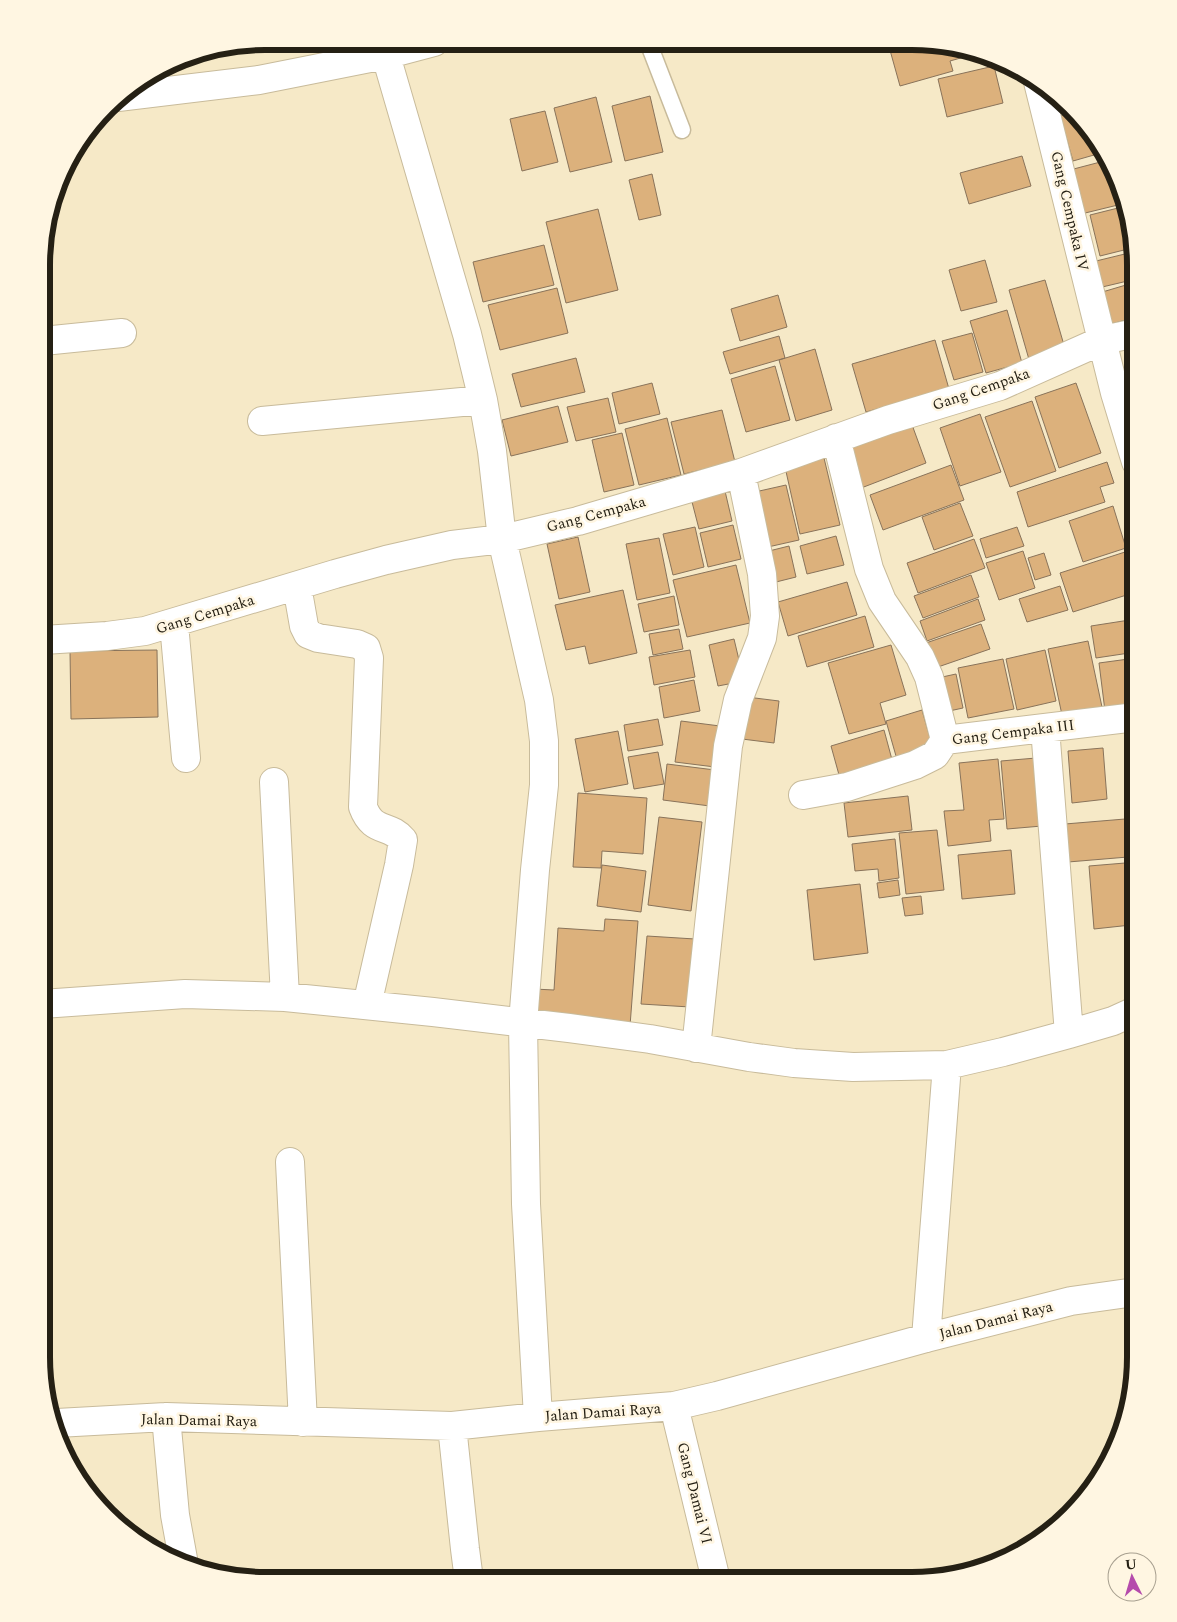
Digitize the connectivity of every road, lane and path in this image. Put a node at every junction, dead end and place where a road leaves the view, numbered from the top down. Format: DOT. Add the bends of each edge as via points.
graph roads {
  1 [pos="376,50"];
  2 [pos="385,50"];
  3 [pos="651,50"];
  4 [pos="1041,93"];
  5 [pos="134,95"];
  6 [pos="682,130"];
  7 [pos="122,333"];
  8 [pos="1127,335"];
  9 [pos="50,340"];
  10 [pos="1103,340"];
  11 [pos="483,400"];
  12 [pos="262,422"];
  13 [pos="1127,432"];
  14 [pos="836,438"];
  15 [pos="741,473"];
  16 [pos="502,539"];
  17 [pos="297,586"];
  18 [pos="174,624"];
  19 [pos="50,639"];
  20 [pos="1127,718"];
  21 [pos="1045,728"];
  22 [pos="945,740"];
  23 [pos="186,758"];
  24 [pos="274,782"];
  25 [pos="803,796"];
  26 [pos="285,998"];
  27 [pos="50,1003"];
  28 [pos="367,1005"];
  29 [pos="1127,1014"];
  30 [pos="523,1023"];
  31 [pos="1069,1034"];
  32 [pos="696,1048"];
  33 [pos="947,1065"];
  34 [pos="290,1162"];
  35 [pos="1127,1293"];
  36 [pos="926,1338"];
  37 [pos="674,1406"];
  38 [pos="166,1417"];
  39 [pos="538,1417"];
  40 [pos="304,1422"];
  41 [pos="60,1423"];
  42 [pos="452,1426"];
  43 [pos="182,1556"];
  44 [pos="469,1572"];
  45 [pos="714,1572"];
  1 -- 5 [label="street" via="259,80"];
  2 -- 11 [label="street"];
  3 -- 6 [label="lane"];
  4 -- 10 [label="street, Gang Cempaka IV"];
  7 -- 9 [label="street"];
  8 -- 10 [label="street, Gang Cempaka"];
  10 -- 13 [label="street, Gang Cempaka IV"];
  10 -- 14 [label="street, Gang Cempaka" via="1000,386"];
  11 -- 12 [label="street"];
  11 -- 16 [label="street"];
  14 -- 15 [label="street, Gang Cempaka"];
  14 -- 22 [label="street, Gang Cempaka III" via="869,569 882,601 920,657 929,677"];
  15 -- 16 [label="street, Gang Cempaka" via="578,521"];
  15 -- 32 [label="street" via="762,574 765,616 762,638 738,700 728,746"];
  16 -- 17 [label="street, Gang Cempaka" via="452,545"];
  16 -- 30 [label="street" via="539,700 544,741 544,785"];
  17 -- 18 [label="street, Gang Cempaka"];
  17 -- 28 [label="street" via="308,634 366,648 370,658 363,807 376,826 403,840"];
  18 -- 19 [label="street, Gang Cempaka" via="145,632"];
  18 -- 23 [label="street"];
  20 -- 21 [label="street, Gang Cempaka III"];
  21 -- 22 [label="street, Gang Cempaka III"];
  21 -- 31 [label="street"];
  22 -- 25 [label="street" via="935,755 915,765 847,787"];
  24 -- 26 [label="street"];
  26 -- 27 [label="street" via="185,994"];
  26 -- 28 [label="street"];
  28 -- 30 [label="street"];
  29 -- 31 [label="street"];
  30 -- 32 [label="street"];
  30 -- 39 [label="street" via="526,1204"];
  31 -- 33 [label="street"];
  32 -- 33 [label="street" via="749,1058 853,1067"];
  33 -- 36 [label="street"];
  34 -- 40 [label="street"];
  35 -- 36 [label="street, Jalan Damai Raya" via="1071,1301"];
  36 -- 37 [label="street, Jalan Damai Raya"];
  37 -- 39 [label="street, Jalan Damai Raya"];
  37 -- 45 [label="street, Gang Damai VI"];
  38 -- 40 [label="street, Jalan Damai Raya"];
  38 -- 41 [label="street, Jalan Damai Raya"];
  38 -- 43 [label="street" via="175,1515"];
  39 -- 42 [label="street, Jalan Damai Raya"];
  40 -- 42 [label="street, Jalan Damai Raya"];
  42 -- 44 [label="street"];
}
